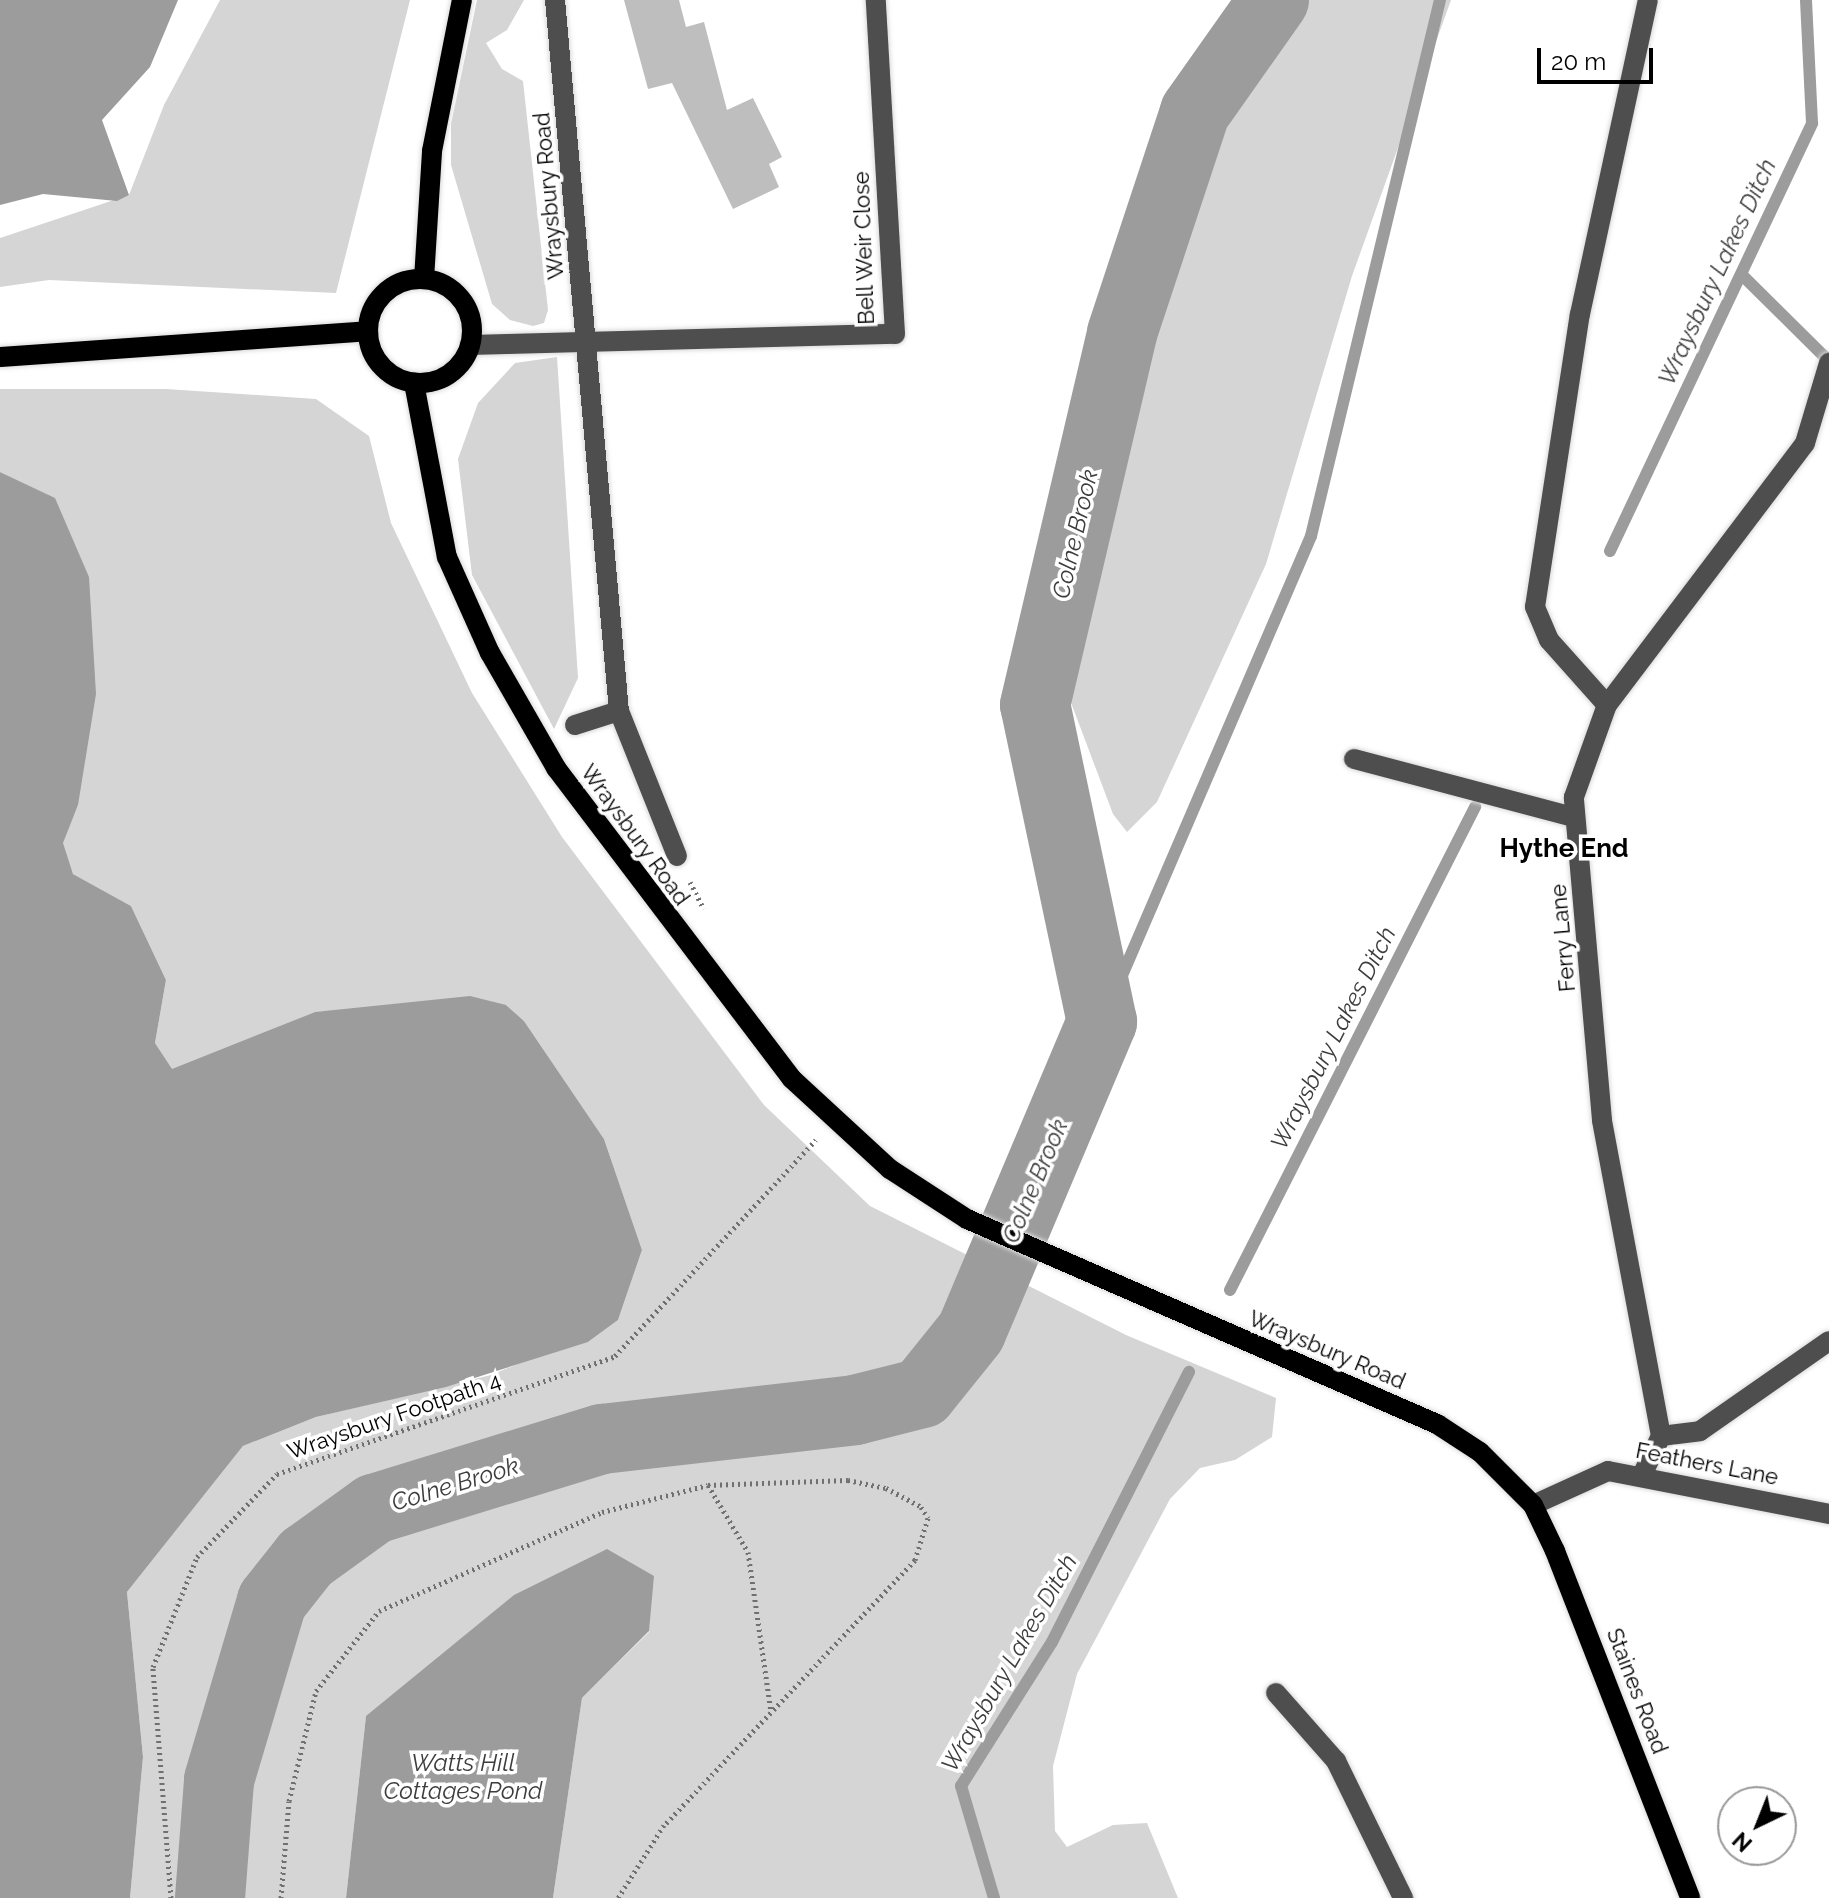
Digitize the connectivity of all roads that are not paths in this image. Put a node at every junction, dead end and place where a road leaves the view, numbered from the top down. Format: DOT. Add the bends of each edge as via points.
graph roads {
  1 [pos="462,0"];
  2 [pos="555,0"];
  3 [pos="876,0"];
  4 [pos="1648,0"];
  5 [pos="424,279"];
  6 [pos="368,331"];
  7 [pos="470,345"];
  8 [pos="587,346"];
  9 [pos="0,357"];
  10 [pos="1829,363"];
  11 [pos="414,383"];
  12 [pos="1607,705"];
  13 [pos="619,711"];
  14 [pos="575,725"];
  15 [pos="1354,759"];
  16 [pos="1574,817"];
  17 [pos="677,856"];
  18 [pos="1829,1341"];
  19 [pos="1661,1436"];
  20 [pos="1643,1473"];
  21 [pos="1533,1505"];
  22 [pos="1829,1514"];
  23 [pos="1276,1693"];
  24 [pos="1403,1898"];
  25 [pos="1690,1898"];
  1 -- 5 [label="main road" via="432,151"];
  2 -- 8 [label="street, Wraysbury Road"];
  3 -- 8 [label="street, Bell Weir Close" via="895,334"];
  4 -- 12 [label="street" via="1580,314 1535,607 1549,640"];
  5 -- 6 [label="main road" via="380,297"];
  5 -- 7 [label="main road" via="457,294 467,310"];
  6 -- 9 [label="main road"];
  6 -- 11 [label="main road" via="380,365"];
  7 -- 8 [label="street"];
  7 -- 11 [label="main road" via="449,375"];
  8 -- 13 [label="street, Wraysbury Road"];
  10 -- 12 [label="street, Ferry Lane" via="1805,443"];
  11 -- 21 [label="main road, Wraysbury Road" via="447,557 490,653 556,768 658,908 832,1122 967,1219 1081,1274 1437,1424 1480,1452"];
  12 -- 16 [label="street, Ferry Lane" via="1574,797"];
  13 -- 14 [label="street"];
  13 -- 17 [label="street, Wraysbury Road"];
  15 -- 16 [label="street"];
  16 -- 19 [label="street, Ferry Lane" via="1602,1120"];
  18 -- 19 [label="street" via="1700,1431"];
  19 -- 20 [label="street"];
  20 -- 21 [label="street, Feathers Lane" via="1608,1471"];
  20 -- 22 [label="street, Feathers Lane"];
  21 -- 25 [label="main road, Staines Road"];
  23 -- 24 [label="street" via="1336,1761"];
}
